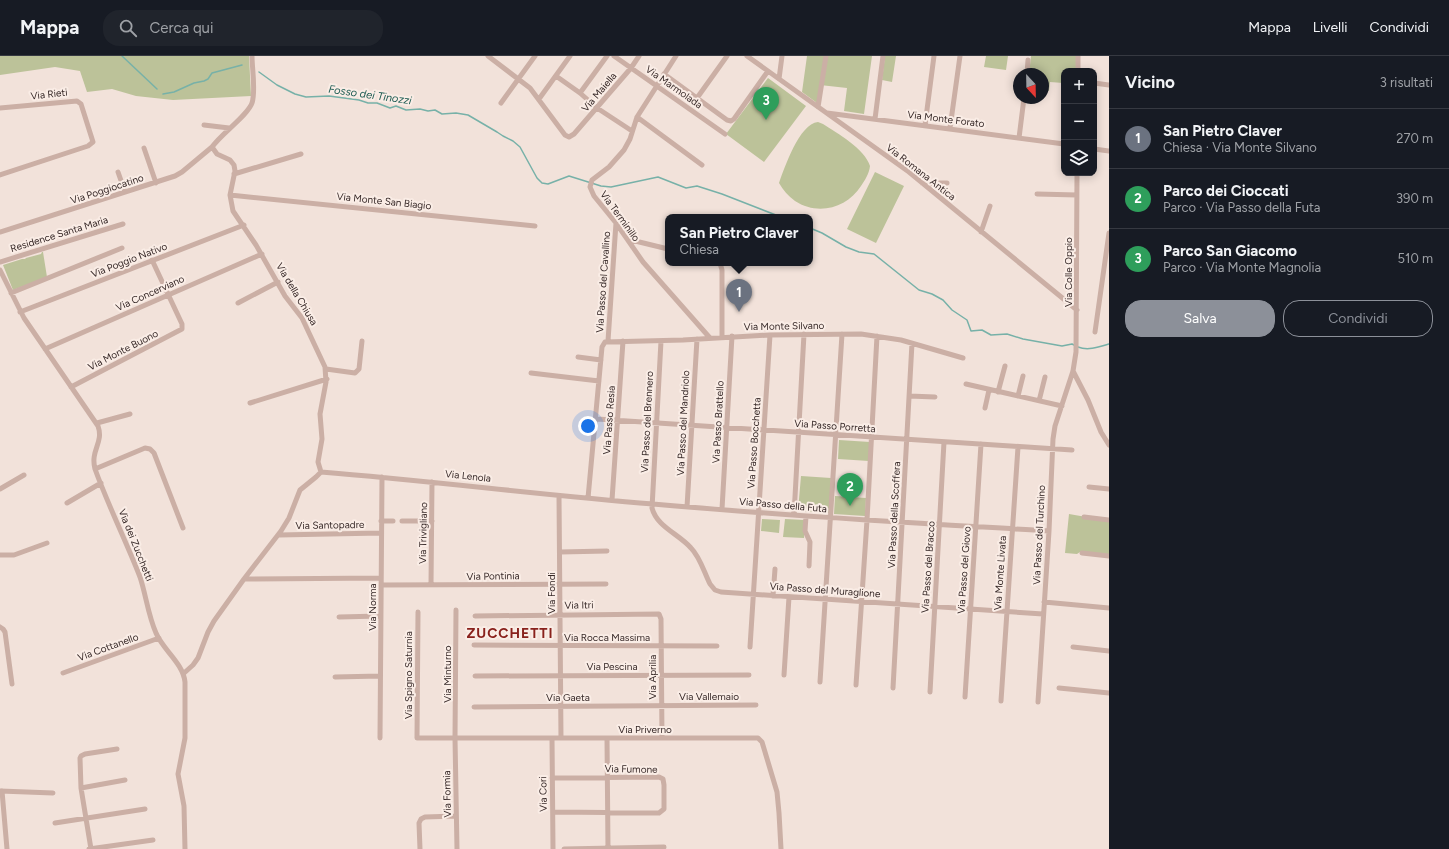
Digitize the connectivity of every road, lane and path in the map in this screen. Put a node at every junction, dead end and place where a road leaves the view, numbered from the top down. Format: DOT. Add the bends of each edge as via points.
graph roads {
  1 [pos="252,56"];
  2 [pos="488,56"];
  3 [pos="535,56"];
  4 [pos="570,56"];
  5 [pos="607,56"];
  6 [pos="614,56"];
  7 [pos="639,56"];
  8 [pos="676,56"];
  9 [pos="727,56"];
  10 [pos="747,56"];
  11 [pos="757,56"];
  12 [pos="782,56"];
  13 [pos="826,56"];
  14 [pos="883,56"];
  15 [pos="934,56"];
  16 [pos="960,56"];
  17 [pos="1078,56"];
  18 [pos="1028,60"];
  19 [pos="756,62"];
  20 [pos="631,68"];
  21 [pos="1027,68"];
  22 [pos="1078,68"];
  23 [pos="768,71"];
  24 [pos="664,74"];
  25 [pos="556,76"];
  26 [pos="519,79"];
  27 [pos="779,79"];
  28 [pos="1097,83"];
  29 [pos="1109,85"];
  30 [pos="657,87"];
  31 [pos="580,93"];
  32 [pos="697,98"];
  33 [pos="539,99"];
  34 [pos="501,103"];
  35 [pos="1023,104"];
  36 [pos="818,107"];
  37 [pos="0,108"];
  38 [pos="597,108"];
  39 [pos="826,113"];
  40 [pos="637,117"];
  41 [pos="875,119"];
  42 [pos="204,125"];
  43 [pos="925,125"];
  44 [pos="229,128"];
  45 [pos="950,128"];
  46 [pos="632,131"];
  47 [pos="725,134"];
  48 [pos="1019,138"];
  49 [pos="1061,144"];
  50 [pos="212,147"];
  51 [pos="144,148"];
  52 [pos="1097,149"];
  53 [pos="1109,151"];
  54 [pos="301,154"];
  55 [pos="702,165"];
  56 [pos="118,172"];
  57 [pos="234,174"];
  58 [pos="0,175"];
  59 [pos="1077,176"];
  60 [pos="156,183"];
  61 [pos="922,183"];
  62 [pos="947,183"];
  63 [pos="126,192"];
  64 [pos="1036,194"];
  65 [pos="230,195"];
  66 [pos="1077,195"];
  67 [pos="990,206"];
  68 [pos="123,224"];
  69 [pos="616,224"];
  70 [pos="244,225"];
  71 [pos="535,226"];
  72 [pos="0,232"];
  73 [pos="981,232"];
  74 [pos="1109,233"];
  75 [pos="627,239"];
  76 [pos="122,248"];
  77 [pos="665,248"];
  78 [pos="262,254"];
  79 [pos="152,260"];
  80 [pos="0,262"];
  81 [pos="721,266"];
  82 [pos="0,270"];
  83 [pos="278,282"];
  84 [pos="11,293"];
  85 [pos="168,295"];
  86 [pos="238,303"];
  87 [pos="1077,310"];
  88 [pos="20,312"];
  89 [pos="1095,332"];
  90 [pos="804,334"];
  91 [pos="842,334"];
  92 [pos="770,335"];
  93 [pos="732,336"];
  94 [pos="877,336"];
  95 [pos="722,337"];
  96 [pos="710,338"];
  97 [pos="697,339"];
  98 [pos="661,340"];
  99 [pos="362,341"];
  100 [pos="623,341"];
  101 [pos="606,342"];
  102 [pos="912,343"];
  103 [pos="45,349"];
  104 [pos="578,357"];
  105 [pos="963,358"];
  106 [pos="601,360"];
  107 [pos="1005,366"];
  108 [pos="326,369"];
  109 [pos="1073,371"];
  110 [pos="530,373"];
  111 [pos="1023,376"];
  112 [pos="1045,377"];
  113 [pos="326,379"];
  114 [pos="599,381"];
  115 [pos="966,384"];
  116 [pos="71,387"];
  117 [pos="989,390"];
  118 [pos="998,392"];
  119 [pos="910,396"];
  120 [pos="1018,396"];
  121 [pos="936,397"];
  122 [pos="1039,401"];
  123 [pos="250,403"];
  124 [pos="1062,406"];
  125 [pos="984,408"];
  126 [pos="130,414"];
  127 [pos="598,419"];
  128 [pos="618,420"];
  129 [pos="656,423"];
  130 [pos="97,424"];
  131 [pos="692,425"];
  132 [pos="726,427"];
  133 [pos="764,430"];
  134 [pos="799,432"];
  135 [pos="836,435"];
  136 [pos="872,437"];
  137 [pos="907,439"];
  138 [pos="944,442"];
  139 [pos="981,444"];
  140 [pos="1109,445"];
  141 [pos="1018,447"];
  142 [pos="1052,449"];
  143 [pos="1072,450"];
  144 [pos="95,469"];
  145 [pos="321,472"];
  146 [pos="24,475"];
  147 [pos="382,477"];
  148 [pos="432,482"];
  149 [pos="101,483"];
  150 [pos="1089,487"];
  151 [pos="0,489"];
  152 [pos="1109,489"];
  153 [pos="559,496"];
  154 [pos="588,498"];
  155 [pos="612,500"];
  156 [pos="67,503"];
  157 [pos="652,504"];
  158 [pos="687,507"];
  159 [pos="722,509"];
  160 [pos="758,512"];
  161 [pos="794,515"];
  162 [pos="806,516"];
  163 [pos="1084,517"];
  164 [pos="831,518"];
  165 [pos="867,520"];
  166 [pos="1109,520"];
  167 [pos="381,521"];
  168 [pos="393,521"];
  169 [pos="402,521"];
  170 [pos="432,521"];
  171 [pos="903,522"];
  172 [pos="940,524"];
  173 [pos="976,527"];
  174 [pos="183,528"];
  175 [pos="1012,529"];
  176 [pos="1049,531"];
  177 [pos="381,533"];
  178 [pos="279,535"];
  179 [pos="47,542"];
  180 [pos="607,551"];
  181 [pos="560,552"];
  182 [pos="1082,553"];
  183 [pos="0,555"];
  184 [pos="1109,556"];
  185 [pos="808,566"];
  186 [pos="775,569"];
  187 [pos="381,578"];
  188 [pos="244,579"];
  189 [pos="560,584"];
  190 [pos="606,584"];
  191 [pos="381,585"];
  192 [pos="431,585"];
  193 [pos="753,594"];
  194 [pos="773,596"];
  195 [pos="789,597"];
  196 [pos="824,599"];
  197 [pos="861,602"];
  198 [pos="1044,602"];
  199 [pos="898,604"];
  200 [pos="934,607"];
  201 [pos="1109,608"];
  202 [pos="456,610"];
  203 [pos="970,610"];
  204 [pos="418,612"];
  205 [pos="1006,612"];
  206 [pos="1043,614"];
  207 [pos="560,615"];
  208 [pos="660,615"];
  209 [pos="380,616"];
  210 [pos="475,616"];
  211 [pos="339,617"];
  212 [pos="0,627"];
  213 [pos="159,638"];
  214 [pos="474,646"];
  215 [pos="560,646"];
  216 [pos="661,646"];
  217 [pos="717,646"];
  218 [pos="750,647"];
  219 [pos="1073,647"];
  220 [pos="1109,651"];
  221 [pos="63,673"];
  222 [pos="183,674"];
  223 [pos="661,675"];
  224 [pos="749,675"];
  225 [pos="784,675"];
  226 [pos="380,676"];
  227 [pos="475,676"];
  228 [pos="561,676"];
  229 [pos="335,677"];
  230 [pos="820,682"];
  231 [pos="12,684"];
  232 [pos="856,685"];
  233 [pos="893,688"];
  234 [pos="1059,688"];
  235 [pos="930,692"];
  236 [pos="1109,693"];
  237 [pos="965,697"];
  238 [pos="1001,701"];
  239 [pos="1038,702"];
  240 [pos="756,705"];
  241 [pos="561,706"];
  242 [pos="661,706"];
  243 [pos="474,707"];
  244 [pos="380,738"];
  245 [pos="417,738"];
  246 [pos="455,738"];
  247 [pos="552,738"];
  248 [pos="561,738"];
  249 [pos="607,738"];
  250 [pos="662,738"];
  251 [pos="117,749"];
  252 [pos="552,778"];
  253 [pos="607,778"];
  254 [pos="125,780"];
  255 [pos="81,788"];
  256 [pos="1,791"];
  257 [pos="53,793"];
  258 [pos="145,809"];
  259 [pos="553,812"];
  260 [pos="607,813"];
  261 [pos="456,816"];
  262 [pos="86,819"];
  263 [pos="55,823"];
  264 [pos="153,840"];
  265 [pos="664,847"];
  266 [pos="6,849"];
  267 [pos="90,849"];
  268 [pos="185,849"];
  269 [pos="420,849"];
  270 [pos="457,849"];
  271 [pos="553,849"];
  272 [pos="564,849"];
  273 [pos="608,849"];
  274 [pos="781,849"];
  1 -- 44 [label="street" via="252,103"];
  2 -- 26 [label="street"];
  3 -- 26 [label="street"];
  4 -- 25 [label="street"];
  5 -- 31 [label="street"];
  6 -- 20 [label="street, Via Marmolada"];
  7 -- 20 [label="street, Via Maiella"];
  8 -- 24 [label="street, Via Terminillo"];
  9 -- 32 [label="street"];
  10 -- 19 [label="street, Via Romana Antica"];
  11 -- 19 [label="street"];
  12 -- 27 [label="street"];
  13 -- 36 [label="street"];
  14 -- 41 [label="street"];
  15 -- 43 [label="street"];
  16 -- 45 [label="street"];
  17 -- 22 [label="street"];
  18 -- 21 [label="street"];
  19 -- 23 [label="street, Via Romana Antica"];
  20 -- 30 [label="street, Via Marmolada"];
  20 -- 38 [label="street, Via Maiella"];
  23 -- 27 [label="street, Via Romana Antica"];
  23 -- 32 [label="street" via="732,120 727,120"];
  24 -- 30 [label="street, Via Terminillo"];
  24 -- 32 [label="street"];
  25 -- 31 [label="street"];
  25 -- 33 [label="street"];
  26 -- 33 [label="street"];
  26 -- 34 [label="street"];
  27 -- 36 [label="street, Via Romana Antica"];
  28 -- 29 [label="street"];
  30 -- 40 [label="street, Via Terminillo"];
  30 -- 47 [label="street, Via Marmolada"];
  31 -- 38 [label="street"];
  33 -- 38 [label="street, Via Maiella" via="569,137"];
  35 -- 48 [label="street"];
  36 -- 39 [label="street, Via Romana Antica"];
  37 -- 58 [label="street, Via Rieti" via="78,101 93,139 93,143 88,146"];
  38 -- 46 [label="street"];
  39 -- 41 [label="street, Via Monte Forato"];
  39 -- 61 [label="street, Via Romana Antica"];
  40 -- 46 [label="street, Via Terminillo"];
  40 -- 55 [label="street"];
  41 -- 43 [label="street, Via Monte Forato"];
  42 -- 44 [label="street"];
  43 -- 45 [label="street, Via Monte Forato"];
  44 -- 50 [label="street"];
  45 -- 48 [label="street, Via Monte Forato"];
  46 -- 69 [label="street, Via Terminillo" via="619,156 591,183 594,196"];
  48 -- 49 [label="street, Via Monte Forato"];
  50 -- 57 [label="street" via="217,154 233,163"];
  50 -- 60 [label="street, Via Poggiocatino" via="178,175"];
  51 -- 60 [label="street"];
  52 -- 53 [label="street"];
  54 -- 57 [label="street"];
  56 -- 63 [label="street"];
  57 -- 65 [label="street, Via della Chiusa"];
  59 -- 66 [label="street, Via Colle Oppio"];
  60 -- 63 [label="street, Via Poggiocatino"];
  61 -- 62 [label="street"];
  61 -- 73 [label="street, Via Romana Antica"];
  63 -- 72 [label="street, Via Poggiocatino"];
  64 -- 66 [label="street"];
  65 -- 70 [label="street, Via della Chiusa" via="233,211"];
  65 -- 71 [label="street, Via Monte San Biagio"];
  66 -- 87 [label="street, Via Colle Oppio"];
  67 -- 73 [label="street"];
  68 -- 80 [label="street, Residence Santa Maria"];
  69 -- 75 [label="street, Via Terminillo"];
  69 -- 101 [label="street, Via Passo del Cavallino"];
  70 -- 78 [label="street, Via della Chiusa"];
  70 -- 79 [label="street, Via Poggio Nativo"];
  73 -- 87 [label="street, Via Romana Antica"];
  74 -- 89 [label="street"];
  75 -- 77 [label="street"];
  75 -- 96 [label="street, Via Terminillo" via="646,267"];
  76 -- 84 [label="street"];
  78 -- 83 [label="street, Via della Chiusa"];
  78 -- 85 [label="street, Via Concerviano"];
  79 -- 85 [label="street"];
  79 -- 88 [label="street, Via Poggio Nativo"];
  81 -- 95 [label="street"];
  82 -- 84 [label="street"];
  83 -- 86 [label="street"];
  83 -- 108 [label="street, Via della Chiusa" via="302,318"];
  84 -- 88 [label="street"];
  85 -- 103 [label="street, Via Concerviano"];
  85 -- 116 [label="street, Via Monte Buono" via="182,324 183,328 180,331"];
  87 -- 109 [label="street, Via Colle Oppio" via="1077,343"];
  88 -- 103 [label="street"];
  90 -- 91 [label="street, Via Monte Silvano"];
  90 -- 92 [label="street, Via Monte Silvano"];
  90 -- 134 [label="street"];
  91 -- 94 [label="street, Via Monte Silvano"];
  91 -- 135 [label="street"];
  92 -- 93 [label="street, Via Monte Silvano"];
  92 -- 133 [label="street, Via Passo Bocchetta"];
  93 -- 95 [label="street, Via Monte Silvano"];
  93 -- 132 [label="street, Via Passo Brattello"];
  94 -- 102 [label="street, Via Monte Silvano"];
  94 -- 136 [label="street"];
  95 -- 96 [label="street, Via Monte Silvano"];
  96 -- 97 [label="street, Via Monte Silvano"];
  97 -- 98 [label="street, Via Monte Silvano"];
  97 -- 131 [label="street, Via Passo del Mandriolo"];
  98 -- 100 [label="street, Via Monte Silvano"];
  98 -- 129 [label="street, Via Passo del Brennero"];
  99 -- 108 [label="street" via="358,371 355,373"];
  100 -- 101 [label="street, Via Monte Silvano"];
  100 -- 128 [label="street, Via Passo Resia"];
  101 -- 106 [label="street, Via Passo del Cavallino" via="602,346"];
  102 -- 105 [label="street, Via Monte Silvano"];
  102 -- 119 [label="street, Via Passo della Scoffera"];
  103 -- 116 [label="street"];
  104 -- 106 [label="street"];
  106 -- 114 [label="street, Via Passo del Cavallino"];
  107 -- 118 [label="street"];
  108 -- 113 [label="street, Via della Chiusa"];
  109 -- 124 [label="street, Via Passo del Turchino"];
  109 -- 140 [label="street"];
  110 -- 114 [label="street"];
  111 -- 120 [label="street"];
  112 -- 122 [label="street"];
  113 -- 123 [label="street"];
  113 -- 145 [label="street, Via della Chiusa" via="320,410 322,436 318,462"];
  114 -- 154 [label="street, Via Passo del Cavallino"];
  115 -- 117 [label="street"];
  116 -- 130 [label="street"];
  117 -- 118 [label="street"];
  117 -- 125 [label="street"];
  118 -- 120 [label="street"];
  119 -- 121 [label="street"];
  119 -- 137 [label="street, Via Passo della Scoffera"];
  120 -- 122 [label="street"];
  122 -- 124 [label="street"];
  124 -- 142 [label="street, Via Passo del Turchino"];
  126 -- 130 [label="street"];
  127 -- 128 [label="street, Via Passo Porretta"];
  128 -- 129 [label="street, Via Passo Porretta"];
  128 -- 155 [label="street, Via Passo Resia"];
  129 -- 131 [label="street, Via Passo Porretta"];
  129 -- 157 [label="street, Via Passo del Brennero"];
  130 -- 144 [label="street, Via dei Zucchetti" via="100,436 93,457"];
  131 -- 132 [label="street, Via Passo Porretta"];
  131 -- 158 [label="street, Via Passo del Mandriolo"];
  132 -- 133 [label="street, Via Passo Porretta"];
  132 -- 159 [label="street, Via Passo Brattello"];
  133 -- 134 [label="street, Via Passo Porretta"];
  133 -- 160 [label="street, Via Passo Bocchetta"];
  134 -- 135 [label="street, Via Passo Porretta"];
  134 -- 161 [label="street"];
  135 -- 136 [label="street, Via Passo Porretta"];
  135 -- 164 [label="street"];
  136 -- 137 [label="street, Via Passo Porretta"];
  136 -- 165 [label="street"];
  137 -- 138 [label="street, Via Passo Porretta"];
  137 -- 171 [label="street, Via Passo della Scoffera"];
  138 -- 139 [label="street, Via Passo Porretta"];
  138 -- 172 [label="street, Via Passo del Bracco"];
  139 -- 141 [label="street, Via Passo Porretta"];
  139 -- 173 [label="street, Via Passo del Giovo"];
  141 -- 142 [label="street, Via Passo Porretta"];
  141 -- 175 [label="street, Via Monte Livata"];
  142 -- 143 [label="street, Via Passo Porretta"];
  142 -- 176 [label="street, Via Passo del Turchino"];
  144 -- 149 [label="street, Via dei Zucchetti"];
  144 -- 174 [label="street" via="145,448 150,449 154,453"];
  145 -- 147 [label="street, Via Lenola"];
  145 -- 178 [label="street" via="299,492"];
  146 -- 151 [label="street"];
  147 -- 148 [label="street, Via Lenola"];
  147 -- 167 [label="street, Via Norma"];
  148 -- 153 [label="street, Via Lenola"];
  148 -- 170 [label="street, Via Trivigliano"];
  149 -- 156 [label="street"];
  149 -- 213 [label="street, Via dei Zucchetti" via="140,577 152,623"];
  150 -- 152 [label="street"];
  153 -- 154 [label="street, Via Lenola"];
  153 -- 181 [label="street, Via Fondi"];
  154 -- 155 [label="street, Via Lenola"];
  155 -- 157 [label="street, Via Passo della Futa"];
  157 -- 158 [label="street, Via Passo della Futa"];
  157 -- 193 [label="street, Via Passo del Muraglione" via="659,522 694,551 713,588 721,592"];
  158 -- 159 [label="street, Via Passo della Futa"];
  159 -- 160 [label="street, Via Passo della Futa"];
  160 -- 161 [label="street, Via Passo della Futa"];
  160 -- 193 [label="street, Via Passo Bocchetta"];
  161 -- 162 [label="street, Via Passo della Futa"];
  162 -- 164 [label="street, Via Passo della Futa"];
  162 -- 185 [label="street" via="805,531 810,543"];
  163 -- 166 [label="street"];
  164 -- 165 [label="street, Via Passo della Futa"];
  164 -- 196 [label="street"];
  165 -- 171 [label="street, Via Passo della Futa"];
  165 -- 197 [label="street"];
  167 -- 168 [label="street"];
  167 -- 177 [label="street, Via Norma"];
  169 -- 170 [label="street"];
  170 -- 192 [label="street, Via Trivigliano"];
  171 -- 172 [label="street, Via Passo della Futa"];
  171 -- 199 [label="street, Via Passo della Scoffera"];
  172 -- 173 [label="street, Via Passo della Futa"];
  172 -- 200 [label="street, Via Passo del Bracco"];
  173 -- 175 [label="street, Via Passo della Futa"];
  173 -- 203 [label="street, Via Passo del Giovo"];
  175 -- 176 [label="street, Via Passo della Futa"];
  175 -- 205 [label="street, Via Monte Livata"];
  176 -- 198 [label="street, Via Passo del Turchino"];
  177 -- 178 [label="street, Via Santopadre"];
  177 -- 187 [label="street, Via Norma"];
  178 -- 188 [label="street"];
  179 -- 183 [label="street" via="17,554"];
  180 -- 181 [label="street"];
  181 -- 189 [label="street, Via Fondi"];
  182 -- 184 [label="street"];
  186 -- 194 [label="street"];
  187 -- 188 [label="street"];
  187 -- 191 [label="street, Via Norma"];
  188 -- 222 [label="street" via="210,628 197,660"];
  189 -- 190 [label="street, Via Pontinia"];
  189 -- 192 [label="street, Via Pontinia"];
  189 -- 207 [label="street, Via Fondi"];
  191 -- 192 [label="street, Via Pontinia"];
  191 -- 209 [label="street, Via Norma"];
  193 -- 194 [label="street, Via Passo del Muraglione"];
  193 -- 218 [label="street, Via Passo Bocchetta"];
  194 -- 195 [label="street, Via Passo del Muraglione"];
  195 -- 196 [label="street, Via Passo del Muraglione"];
  195 -- 225 [label="street"];
  196 -- 197 [label="street, Via Passo del Muraglione"];
  196 -- 230 [label="street"];
  197 -- 199 [label="street, Via Passo del Muraglione"];
  197 -- 232 [label="street"];
  198 -- 201 [label="street"];
  198 -- 206 [label="street, Via Passo del Turchino"];
  199 -- 200 [label="street, Via Passo del Muraglione"];
  199 -- 233 [label="street, Via Passo della Scoffera"];
  200 -- 203 [label="street, Via Passo del Muraglione"];
  200 -- 235 [label="street, Via Passo del Bracco"];
  202 -- 246 [label="street, Via Minturno"];
  203 -- 205 [label="street, Via Passo del Muraglione"];
  203 -- 237 [label="street, Via Passo del Giovo"];
  204 -- 245 [label="street, Via Spigno Saturnia"];
  205 -- 206 [label="street, Via Passo del Muraglione"];
  205 -- 238 [label="street, Via Monte Livata"];
  206 -- 239 [label="street, Via Passo del Turchino"];
  207 -- 208 [label="street, Via Itri"];
  207 -- 210 [label="street, Via Itri"];
  207 -- 215 [label="street, Via Fondi"];
  208 -- 216 [label="street, Via Aprilia"];
  209 -- 211 [label="street"];
  209 -- 226 [label="street, Via Norma"];
  212 -- 231 [label="street" via="5,633"];
  213 -- 221 [label="street, Via Cottanello"];
  213 -- 222 [label="street, Via dei Zucchetti"];
  214 -- 215 [label="street, Via Rocca Massima"];
  215 -- 216 [label="street, Via Rocca Massima"];
  215 -- 228 [label="street, Via Fondi"];
  216 -- 217 [label="street, Via Rocca Massima"];
  216 -- 223 [label="street, Via Aprilia"];
  219 -- 220 [label="street"];
  222 -- 268 [label="street, Via dei Zucchetti" via="185,735 178,774 184,806"];
  223 -- 224 [label="street, Via Pescina"];
  223 -- 228 [label="street, Via Pescina"];
  223 -- 242 [label="street, Via Aprilia"];
  226 -- 229 [label="street"];
  226 -- 244 [label="street, Via Norma"];
  227 -- 228 [label="street, Via Pescina"];
  228 -- 241 [label="street, Via Fondi"];
  234 -- 236 [label="street"];
  240 -- 242 [label="street, Via Vallemaio"];
  241 -- 242 [label="street, Via Gaeta"];
  241 -- 243 [label="street, Via Gaeta"];
  241 -- 248 [label="street, Via Fondi"];
  242 -- 250 [label="street, Via Aprilia"];
  245 -- 246 [label="street, Via Priverno"];
  246 -- 247 [label="street, Via Priverno"];
  246 -- 261 [label="street, Via Formia"];
  247 -- 248 [label="street, Via Priverno"];
  247 -- 252 [label="street, Via Cori"];
  248 -- 249 [label="street, Via Priverno"];
  249 -- 250 [label="street, Via Priverno"];
  249 -- 253 [label="street"];
  250 -- 274 [label="street, Via Priverno" via="760,739 777,792"];
  251 -- 255 [label="street" via="81,756"];
  252 -- 253 [label="street, Via Fumone"];
  252 -- 259 [label="street, Via Cori"];
  253 -- 260 [label="street"];
  253 -- 260 [label="street, Via Fumone" via="659,777 663,779 664,787 664,809 661,813"];
  254 -- 255 [label="street"];
  255 -- 262 [label="street"];
  256 -- 257 [label="street"];
  256 -- 266 [label="street"];
  258 -- 262 [label="street"];
  259 -- 260 [label="street, Via Fumone"];
  259 -- 271 [label="street, Via Cori"];
  260 -- 273 [label="street"];
  261 -- 269 [label="street" via="420,819"];
  261 -- 270 [label="street, Via Formia"];
  262 -- 263 [label="street"];
  262 -- 267 [label="street"];
  264 -- 267 [label="street"];
  265 -- 273 [label="street"];
  272 -- 273 [label="street"];
}
